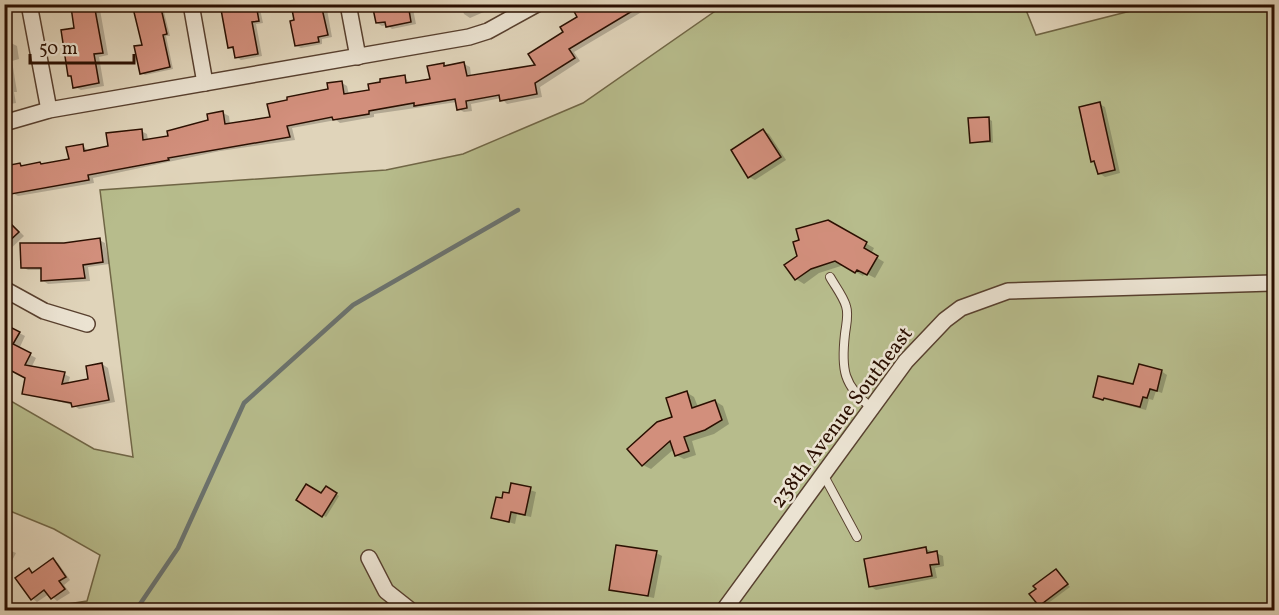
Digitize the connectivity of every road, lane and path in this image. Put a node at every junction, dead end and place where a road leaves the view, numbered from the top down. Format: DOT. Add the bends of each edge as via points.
graph roads {
  1 [pos="29,4"];
  2 [pos="191,4"];
  3 [pos="348,4"];
  4 [pos="530,7"];
  5 [pos="358,57"];
  6 [pos="205,83"];
  7 [pos="49,110"];
  8 [pos="4,123"];
  9 [pos="830,277"];
  10 [pos="1275,283"];
  11 [pos="4,289"];
  12 [pos="87,324"];
  13 [pos="872,408"];
  14 [pos="822,473"];
  15 [pos="857,537"];
  16 [pos="369,558"];
  17 [pos="411,610"];
  18 [pos="724,610"];
  1 -- 7 [label="street"];
  2 -- 6 [label="street"];
  3 -- 5 [label="street"];
  4 -- 5 [label="street" via="488,31 469,37"];
  5 -- 6 [label="street"];
  6 -- 7 [label="street"];
  7 -- 8 [label="street"];
  9 -- 13 [label="lane" via="846,305 842,359 846,380"];
  10 -- 13 [label="street, 238th Avenue Southeast" via="996,294 961,308 945,320 919,345"];
  11 -- 12 [label="street" via="45,310"];
  13 -- 14 [label="street, 238th Avenue Southeast"];
  14 -- 15 [label="lane"];
  14 -- 18 [label="street, 238th Avenue Southeast"];
  16 -- 17 [label="street" via="386,591"];
}
